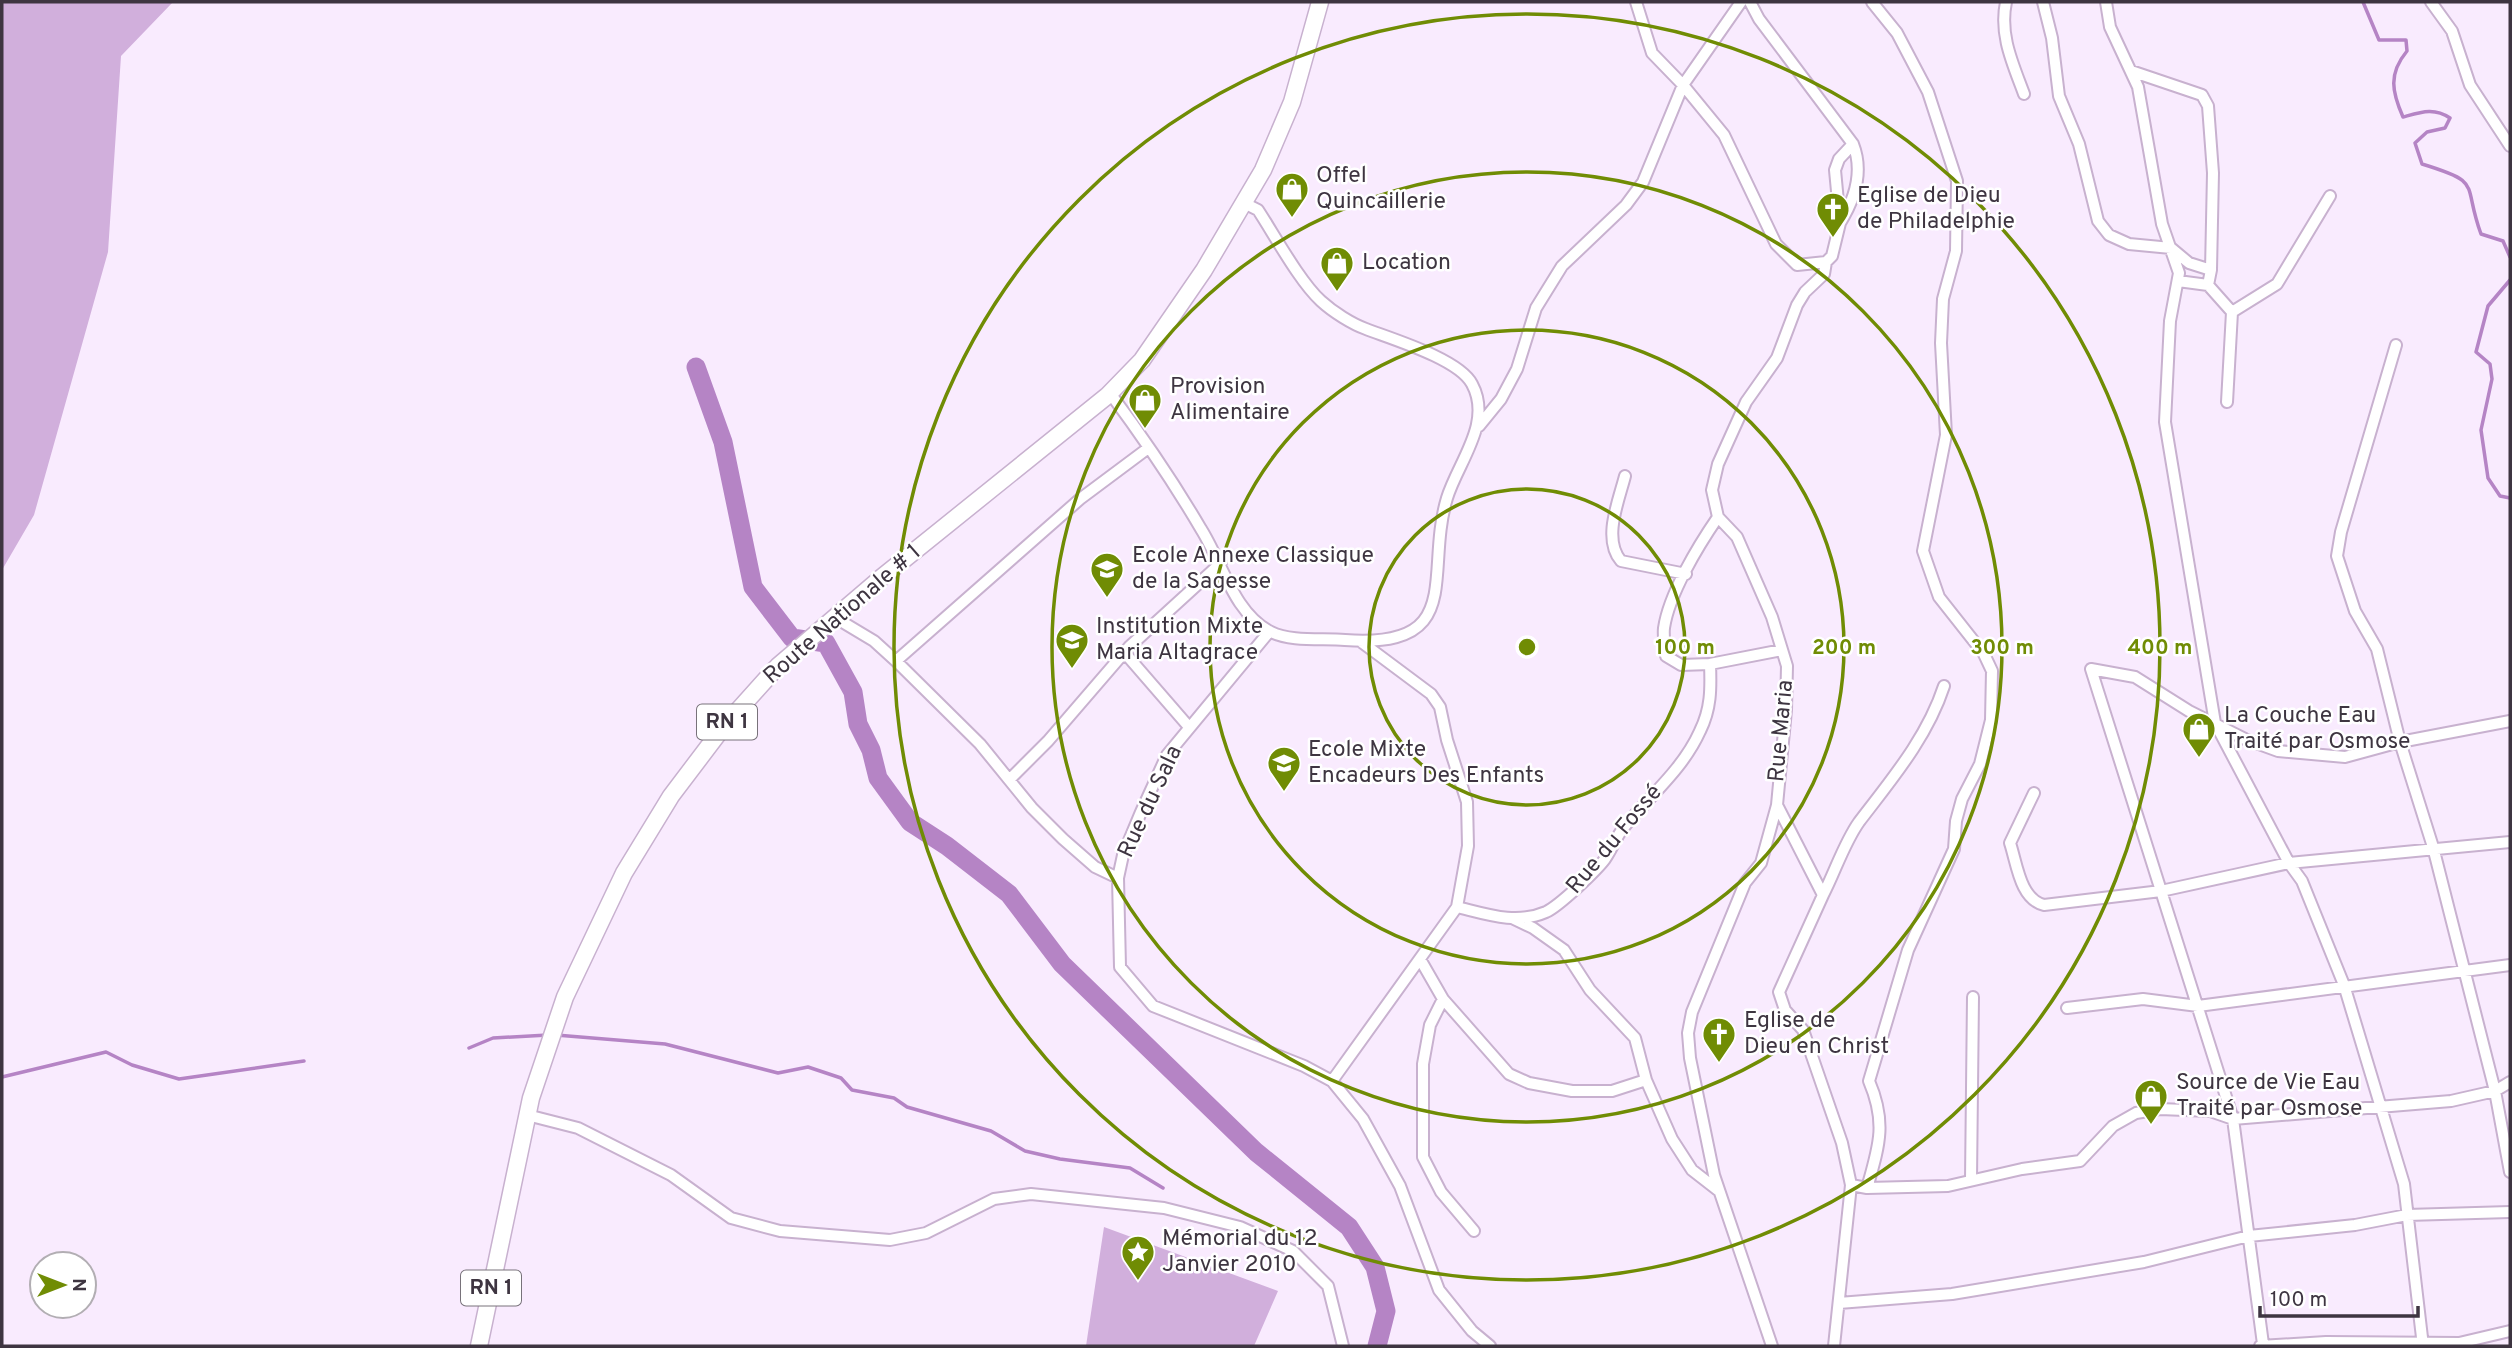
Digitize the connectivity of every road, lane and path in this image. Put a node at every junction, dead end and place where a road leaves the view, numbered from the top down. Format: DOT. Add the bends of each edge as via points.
graph roads {
  1 [pos="1320,2"];
  2 [pos="1636,2"];
  3 [pos="1741,2"];
  4 [pos="1750,2"];
  5 [pos="1872,2"];
  6 [pos="2006,2"];
  7 [pos="2043,2"];
  8 [pos="2106,2"];
  9 [pos="2431,2"];
  10 [pos="2131,71"];
  11 [pos="1683,85"];
  12 [pos="2024,94"];
  13 [pos="1853,144"];
  14 [pos="2510,146"];
  15 [pos="2330,196"];
  16 [pos="1246,204"];
  17 [pos="1840,223"];
  18 [pos="2171,248"];
  19 [pos="1826,262"];
  20 [pos="2211,270"];
  21 [pos="2178,281"];
  22 [pos="2208,285"];
  23 [pos="2232,312"];
  24 [pos="2396,345"];
  25 [pos="1110,393"];
  26 [pos="2227,402"];
  27 [pos="1479,426"];
  28 [pos="1147,449"];
  29 [pos="1625,476"];
  30 [pos="1718,517"];
  31 [pos="1221,563"];
  32 [pos="1686,574"];
  33 [pos="834,617"];
  34 [pos="1269,632"];
  35 [pos="1360,641"];
  36 [pos="1782,649"];
  37 [pos="1124,652"];
  38 [pos="896,661"];
  39 [pos="1710,664"];
  40 [pos="1944,686"];
  41 [pos="2510,721"];
  42 [pos="2215,723"];
  43 [pos="1189,727"];
  44 [pos="2400,742"];
  45 [pos="1011,778"];
  46 [pos="2034,793"];
  47 [pos="1777,805"];
  48 [pos="2510,842"];
  49 [pos="2433,847"];
  50 [pos="2289,863"];
  51 [pos="1118,878"];
  52 [pos="2161,891"];
  53 [pos="1823,895"];
  54 [pos="1457,907"];
  55 [pos="1511,918"];
  56 [pos="1420,959"];
  57 [pos="2510,965"];
  58 [pos="2462,970"];
  59 [pos="2344,985"];
  60 [pos="1973,998"];
  61 [pos="1443,999"];
  62 [pos="2198,1006"];
  63 [pos="2067,1009"];
  64 [pos="1646,1080"];
  65 [pos="1332,1082"];
  66 [pos="2510,1082"];
  67 [pos="2495,1091"];
  68 [pos="2382,1106"];
  69 [pos="527,1115"];
  70 [pos="2233,1119"];
  71 [pos="2510,1172"];
  72 [pos="1971,1180"];
  73 [pos="1851,1185"];
  74 [pos="1867,1188"];
  75 [pos="1719,1191"];
  76 [pos="2510,1212"];
  77 [pos="2407,1215"];
  78 [pos="1474,1231"];
  79 [pos="2249,1236"];
  80 [pos="1839,1303"];
  81 [pos="2510,1331"];
  82 [pos="2261,1345"];
  83 [pos="2297,1345"];
  84 [pos="2423,1345"];
  85 [pos="479,1346"];
  86 [pos="1343,1346"];
  87 [pos="1490,1346"];
  88 [pos="1772,1346"];
  89 [pos="1833,1346"];
  1 -- 16 [label="main road, Route Nationale # 1 / RN 1" via="1292,102"];
  2 -- 11 [label="street" via="1651,54"];
  3 -- 11 [label="street"];
  4 -- 13 [label="street"];
  5 -- 74 [label="street" via="1897,33 1928,92 1957,181 1956,251 1943,299 1941,343 1946,435 1923,551 1939,597 1984,653 1992,671 1991,720 1980,764 1962,799 1954,849 1908,950 1869,1081 1881,1121"];
  6 -- 12 [label="street" via="2007,51"];
  7 -- 18 [label="street" via="2059,96 2079,144 2098,221 2109,235 2129,244"];
  8 -- 10 [label="street" via="2110,27"];
  9 -- 14 [label="street" via="2452,31 2470,85"];
  10 -- 18 [label="street"];
  10 -- 20 [label="street" via="2203,95 2208,106 2213,173"];
  11 -- 19 [label="street" via="1724,135 1776,244 1797,265"];
  11 -- 27 [label="street" via="1643,181 1626,205 1562,266 1536,308 1517,369"];
  13 -- 17 [label="street" via="1859,160 1856,189"];
  13 -- 17 [label="street" via="1835,170"];
  15 -- 23 [label="street" via="2277,284"];
  16 -- 25 [label="main road, Route Nationale # 1 / RN 1" via="1149,351"];
  16 -- 27 [label="street" via="1258,210 1320,300 1366,329 1409,343 1463,373 1473,385"];
  17 -- 19 [label="street" via="1832,256"];
  18 -- 20 [label="street" via="2189,263"];
  18 -- 21 [label="street"];
  19 -- 30 [label="street" via="1824,274 1797,305 1777,358 1746,402 1718,464 1712,490"];
  20 -- 22 [label="street"];
  21 -- 22 [label="street"];
  21 -- 42 [label="street" via="2170,321 2165,422"];
  22 -- 23 [label="street"];
  23 -- 26 [label="street"];
  24 -- 44 [label="street" via="2337,556 2354,611 2377,649"];
  25 -- 28 [label="street"];
  25 -- 33 [label="main road, Route Nationale # 1 / RN 1"];
  27 -- 35 [label="street" via="1454,477 1442,515 1438,587 1428,614 1402,637"];
  28 -- 31 [label="street"];
  28 -- 38 [label="street" via="1080,499"];
  29 -- 32 [label="street" via="1612,545 1616,555 1621,561"];
  30 -- 32 [label="street"];
  30 -- 36 [label="street, Rue Maria" via="1737,537"];
  31 -- 34 [label="street" via="1245,611"];
  31 -- 37 [label="street"];
  32 -- 39 [label="street" via="1663,630 1666,656 1681,664"];
  33 -- 38 [label="street" via="874,641"];
  33 -- 69 [label="main road, Route Nationale # 1 / RN 1" via="778,666 724,726 664,807 581,958"];
  34 -- 35 [label="street"];
  34 -- 43 [label="street, Rue du Sala"];
  35 -- 54 [label="street" via="1431,694 1440,707 1467,802 1468,846"];
  36 -- 39 [label="street"];
  36 -- 47 [label="street, Rue Maria" via="1787,666 1786,710"];
  37 -- 43 [label="street"];
  37 -- 45 [label="street"];
  38 -- 45 [label="street"];
  39 -- 55 [label="street, Rue du Fossé" via="1711,701 1700,732 1653,797 1623,828 1604,860 1565,900 1546,912"];
  40 -- 53 [label="street" via="1934,716 1858,825"];
  41 -- 44 [label="street"];
  42 -- 44 [label="street" via="2278,751 2345,757"];
  42 -- 50 [label="street"];
  42 -- 52 [label="street" via="2135,677 2091,669"];
  43 -- 51 [label="street, Rue du Sala" via="1167,755 1123,855"];
  44 -- 49 [label="street"];
  45 -- 51 [label="street" via="1063,839 1095,867"];
  46 -- 52 [label="street" via="2010,843 2026,892 2035,903"];
  47 -- 53 [label="street"];
  47 -- 75 [label="street, Rue Maria" via="1761,863 1745,883 1690,1020 1690,1058"];
  48 -- 49 [label="street"];
  49 -- 50 [label="street"];
  49 -- 58 [label="street"];
  50 -- 52 [label="street"];
  50 -- 59 [label="street" via="2302,881"];
  51 -- 65 [label="street, Rue du Sala" via="1120,967 1153,1006"];
  52 -- 62 [label="street"];
  53 -- 73 [label="street" via="1779,992 1785,1010 1803,1030 1842,1143"];
  54 -- 55 [label="street, Rue du Fossé"];
  54 -- 56 [label="street"];
  55 -- 64 [label="street" via="1564,950 1590,990 1635,1038"];
  56 -- 61 [label="street"];
  56 -- 65 [label="street"];
  57 -- 58 [label="street"];
  58 -- 59 [label="street"];
  58 -- 67 [label="street"];
  59 -- 62 [label="street"];
  59 -- 68 [label="street"];
  60 -- 72 [label="street"];
  61 -- 64 [label="street" via="1509,1074 1529,1083 1572,1091 1612,1091"];
  61 -- 78 [label="street" via="1430,1025 1423,1064 1423,1157 1441,1192"];
  62 -- 63 [label="street" via="2143,999"];
  62 -- 70 [label="street"];
  64 -- 75 [label="street" via="1672,1139 1692,1170"];
  65 -- 87 [label="street" via="1363,1119 1400,1186 1439,1290"];
  66 -- 67 [label="street"];
  67 -- 68 [label="street" via="2451,1101"];
  67 -- 71 [label="street"];
  68 -- 70 [label="street"];
  68 -- 77 [label="street" via="2404,1184"];
  69 -- 85 [label="main road, Route Nationale # 1 / RN 1"];
  69 -- 86 [label="street" via="578,1128 671,1175 731,1218 780,1231 890,1240 926,1233 994,1199 1031,1194 1164,1208 1240,1227 1293,1251 1328,1286"];
  70 -- 72 [label="street" via="2210,1111 2136,1113 2113,1126 2080,1161"];
  70 -- 79 [label="street"];
  72 -- 74 [label="street" via="1948,1186"];
  73 -- 74 [label="street"];
  73 -- 80 [label="street"];
  75 -- 88 [label="street, Rue Maria"];
  76 -- 77 [label="street"];
  77 -- 79 [label="street"];
  77 -- 84 [label="street"];
  79 -- 80 [label="street" via="2144,1262 1952,1294"];
  79 -- 82 [label="street"];
  80 -- 89 [label="street"];
  81 -- 84 [label="street" via="2459,1343"];
  82 -- 83 [label="street"];
  83 -- 84 [label="street"];
}
